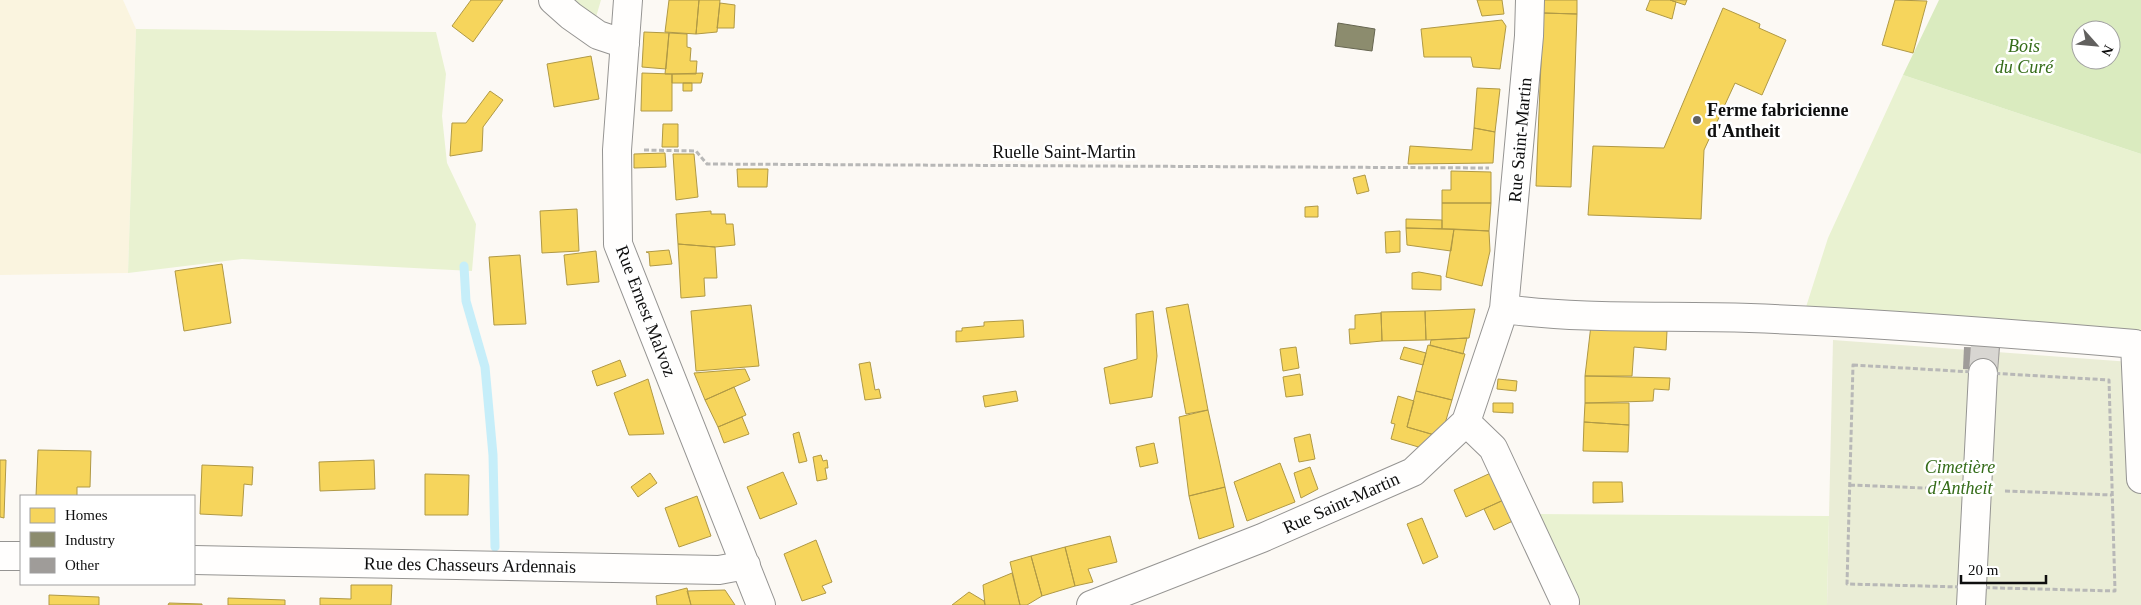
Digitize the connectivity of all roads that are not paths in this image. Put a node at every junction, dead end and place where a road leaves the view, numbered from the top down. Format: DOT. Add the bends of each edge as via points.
graph roads {
  1 [pos="553,0"];
  2 [pos="628,0"];
  3 [pos="1530,0"];
  4 [pos="625,44"];
  5 [pos="1504,309"];
  6 [pos="2138,345"];
  7 [pos="1984,373"];
  8 [pos="1466,422"];
  9 [pos="2141,479"];
  10 [pos="0,556"];
  11 [pos="20,556"];
  12 [pos="195,560"];
  13 [pos="746,565"];
  14 [pos="1565,602"];
  15 [pos="761,605"];
  16 [pos="1091,605"];
  17 [pos="1971,605"];
  1 -- 4 [label="street" via="598,35"];
  2 -- 4 [label="street, Rue Ernest Malvoz"];
  3 -- 5 [label="street, Rue Saint-Martin"];
  4 -- 13 [label="street, Rue Ernest Malvoz" via="617,150 618,244"];
  5 -- 6 [label="street" via="1550,314 1750,318 1986,331"];
  5 -- 8 [label="street, Rue Saint-Martin"];
  6 -- 9 [label="street"];
  7 -- 17 [label="street"];
  8 -- 14 [label="street" via="1493,448"];
  8 -- 16 [label="street, Rue Saint-Martin" via="1412,472 1262,538"];
  10 -- 11 [label="street"];
  12 -- 13 [label="street, Rue des Chasseurs Ardennais" via="719,570"];
  13 -- 15 [label="street, Rue Ernest Malvoz"];
}
